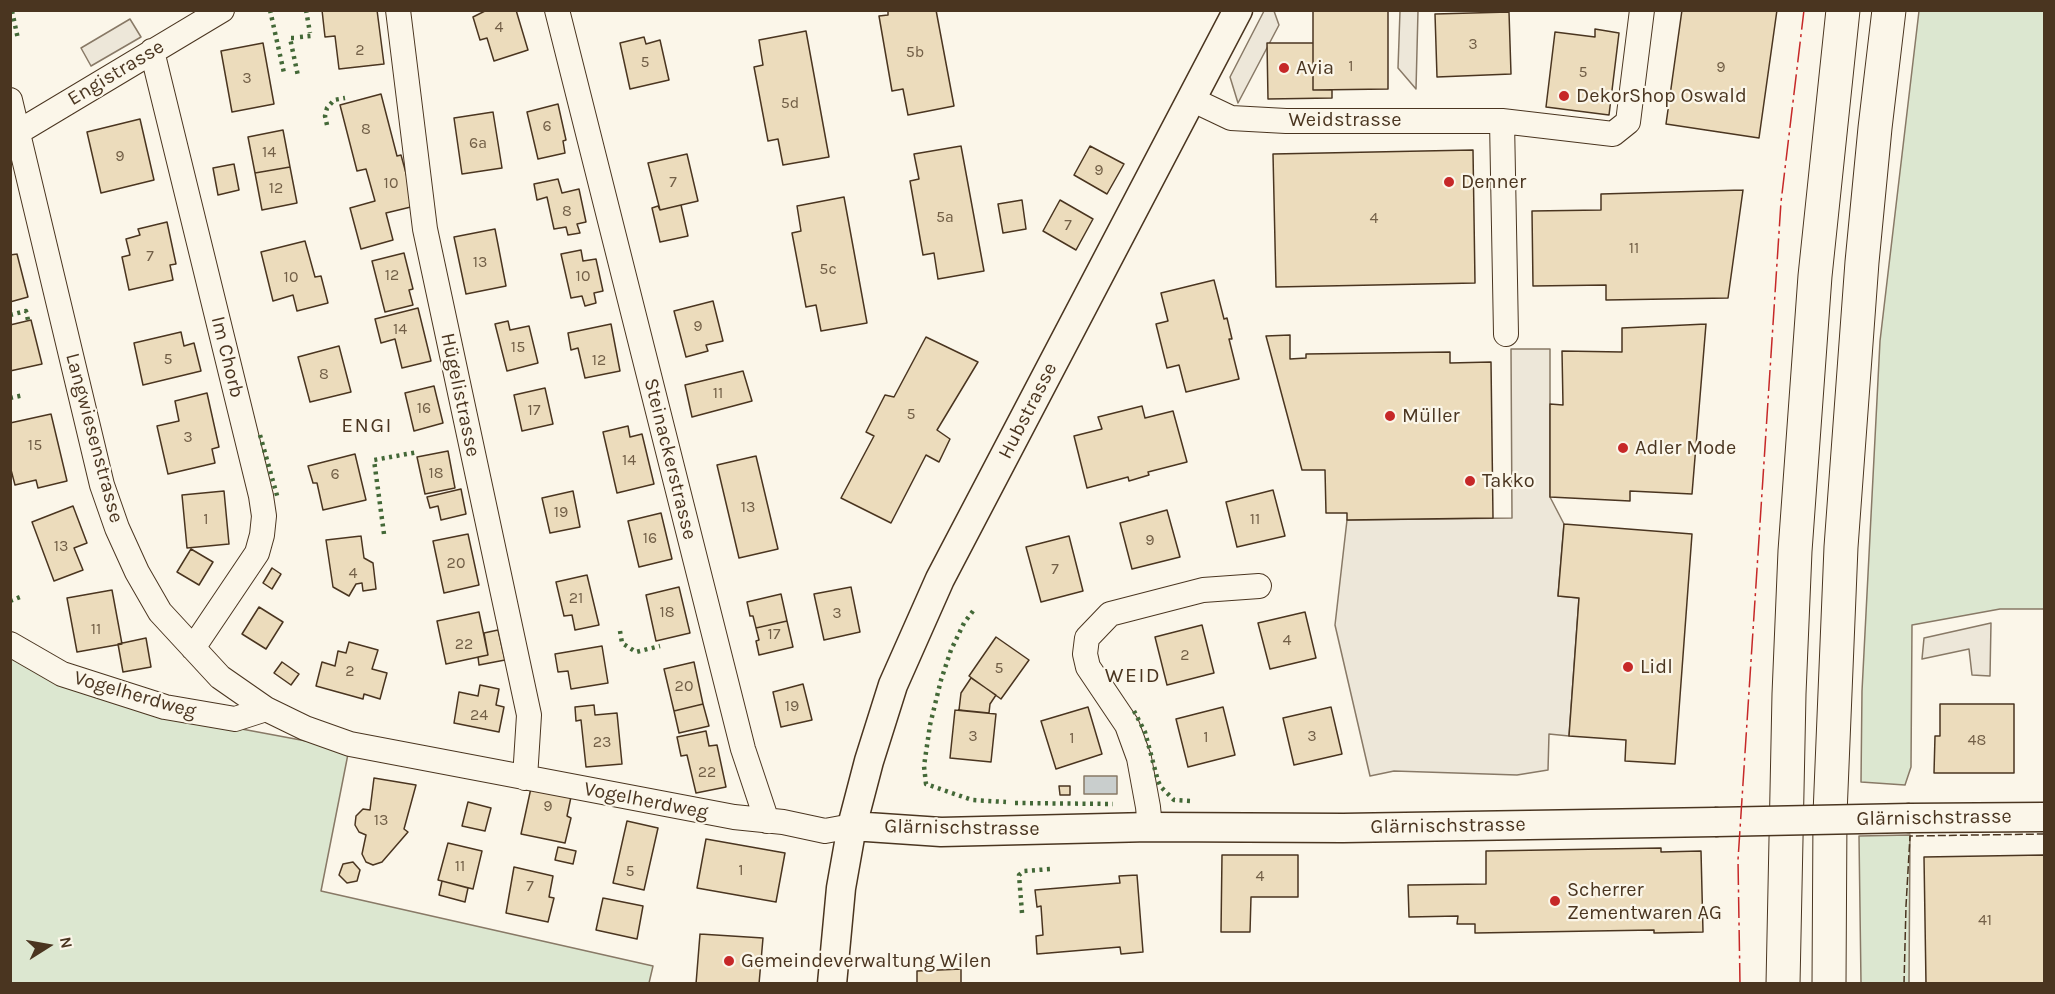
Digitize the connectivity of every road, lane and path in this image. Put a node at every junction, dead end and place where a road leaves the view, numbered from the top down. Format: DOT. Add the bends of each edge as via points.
graph roads {
  1 [pos="222,10"];
  2 [pos="398,10"];
  3 [pos="557,10"];
  4 [pos="1238,10"];
  5 [pos="1642,10"];
  6 [pos="1843,10"];
  7 [pos="1889,10"];
  8 [pos="152,51"];
  9 [pos="1191,99"];
  10 [pos="10,100"];
  11 [pos="1502,121"];
  12 [pos="15,135"];
  13 [pos="1506,334"];
  14 [pos="1259,586"];
  15 [pos="10,644"];
  16 [pos="193,648"];
  17 [pos="266,709"];
  18 [pos="525,778"];
  19 [pos="2044,817"];
  20 [pos="767,821"];
  21 [pos="852,825"];
  22 [pos="1150,827"];
  23 [pos="832,984"];
  24 [pos="1784,984"];
  25 [pos="1829,984"];
  1 -- 8 [label="street, Engistrasse"];
  2 -- 18 [label="street, Hügelistrasse" via="424,229 530,715"];
  3 -- 20 [label="street, Steinackerstrasse" via="743,749"];
  4 -- 9 [label="street, Hubstrasse"];
  5 -- 11 [label="street, Weidstrasse" via="1628,122 1613,134"];
  6 -- 24 [label="highway" via="1815,276 1797,528 1789,694"];
  7 -- 25 [label="highway" via="1862,262 1841,548 1830,814"];
  8 -- 12 [label="street, Engistrasse"];
  8 -- 16 [label="street, Im Chorb" via="264,516 257,553"];
  9 -- 11 [label="street, Weidstrasse" via="1231,118"];
  9 -- 21 [label="street, Hubstrasse" via="940,579 893,685"];
  10 -- 12 [label="street, Langwiesenstrasse"];
  11 -- 13 [label="street"];
  12 -- 16 [label="street, Langwiesenstrasse" via="117,528 160,612"];
  14 -- 22 [label="street" via="1203,590 1110,614 1087,639 1088,668 1127,725 1139,758"];
  15 -- 17 [label="street, Vogelherdweg" via="62,674 165,707 235,719"];
  16 -- 17 [label="street, Langwiesenstrasse" via="220,677"];
  17 -- 18 [label="street, Langwiesenstrasse" via="350,744"];
  18 -- 20 [label="street, Vogelherdweg"];
  19 -- 22 [label="street, Glärnischstrasse, bridge" via="1343,828"];
  20 -- 21 [label="street" via="825,831"];
  21 -- 22 [label="street, Glärnischstrasse" via="941,832"];
  21 -- 23 [label="street, Hubstrasse" via="841,888"];
}
